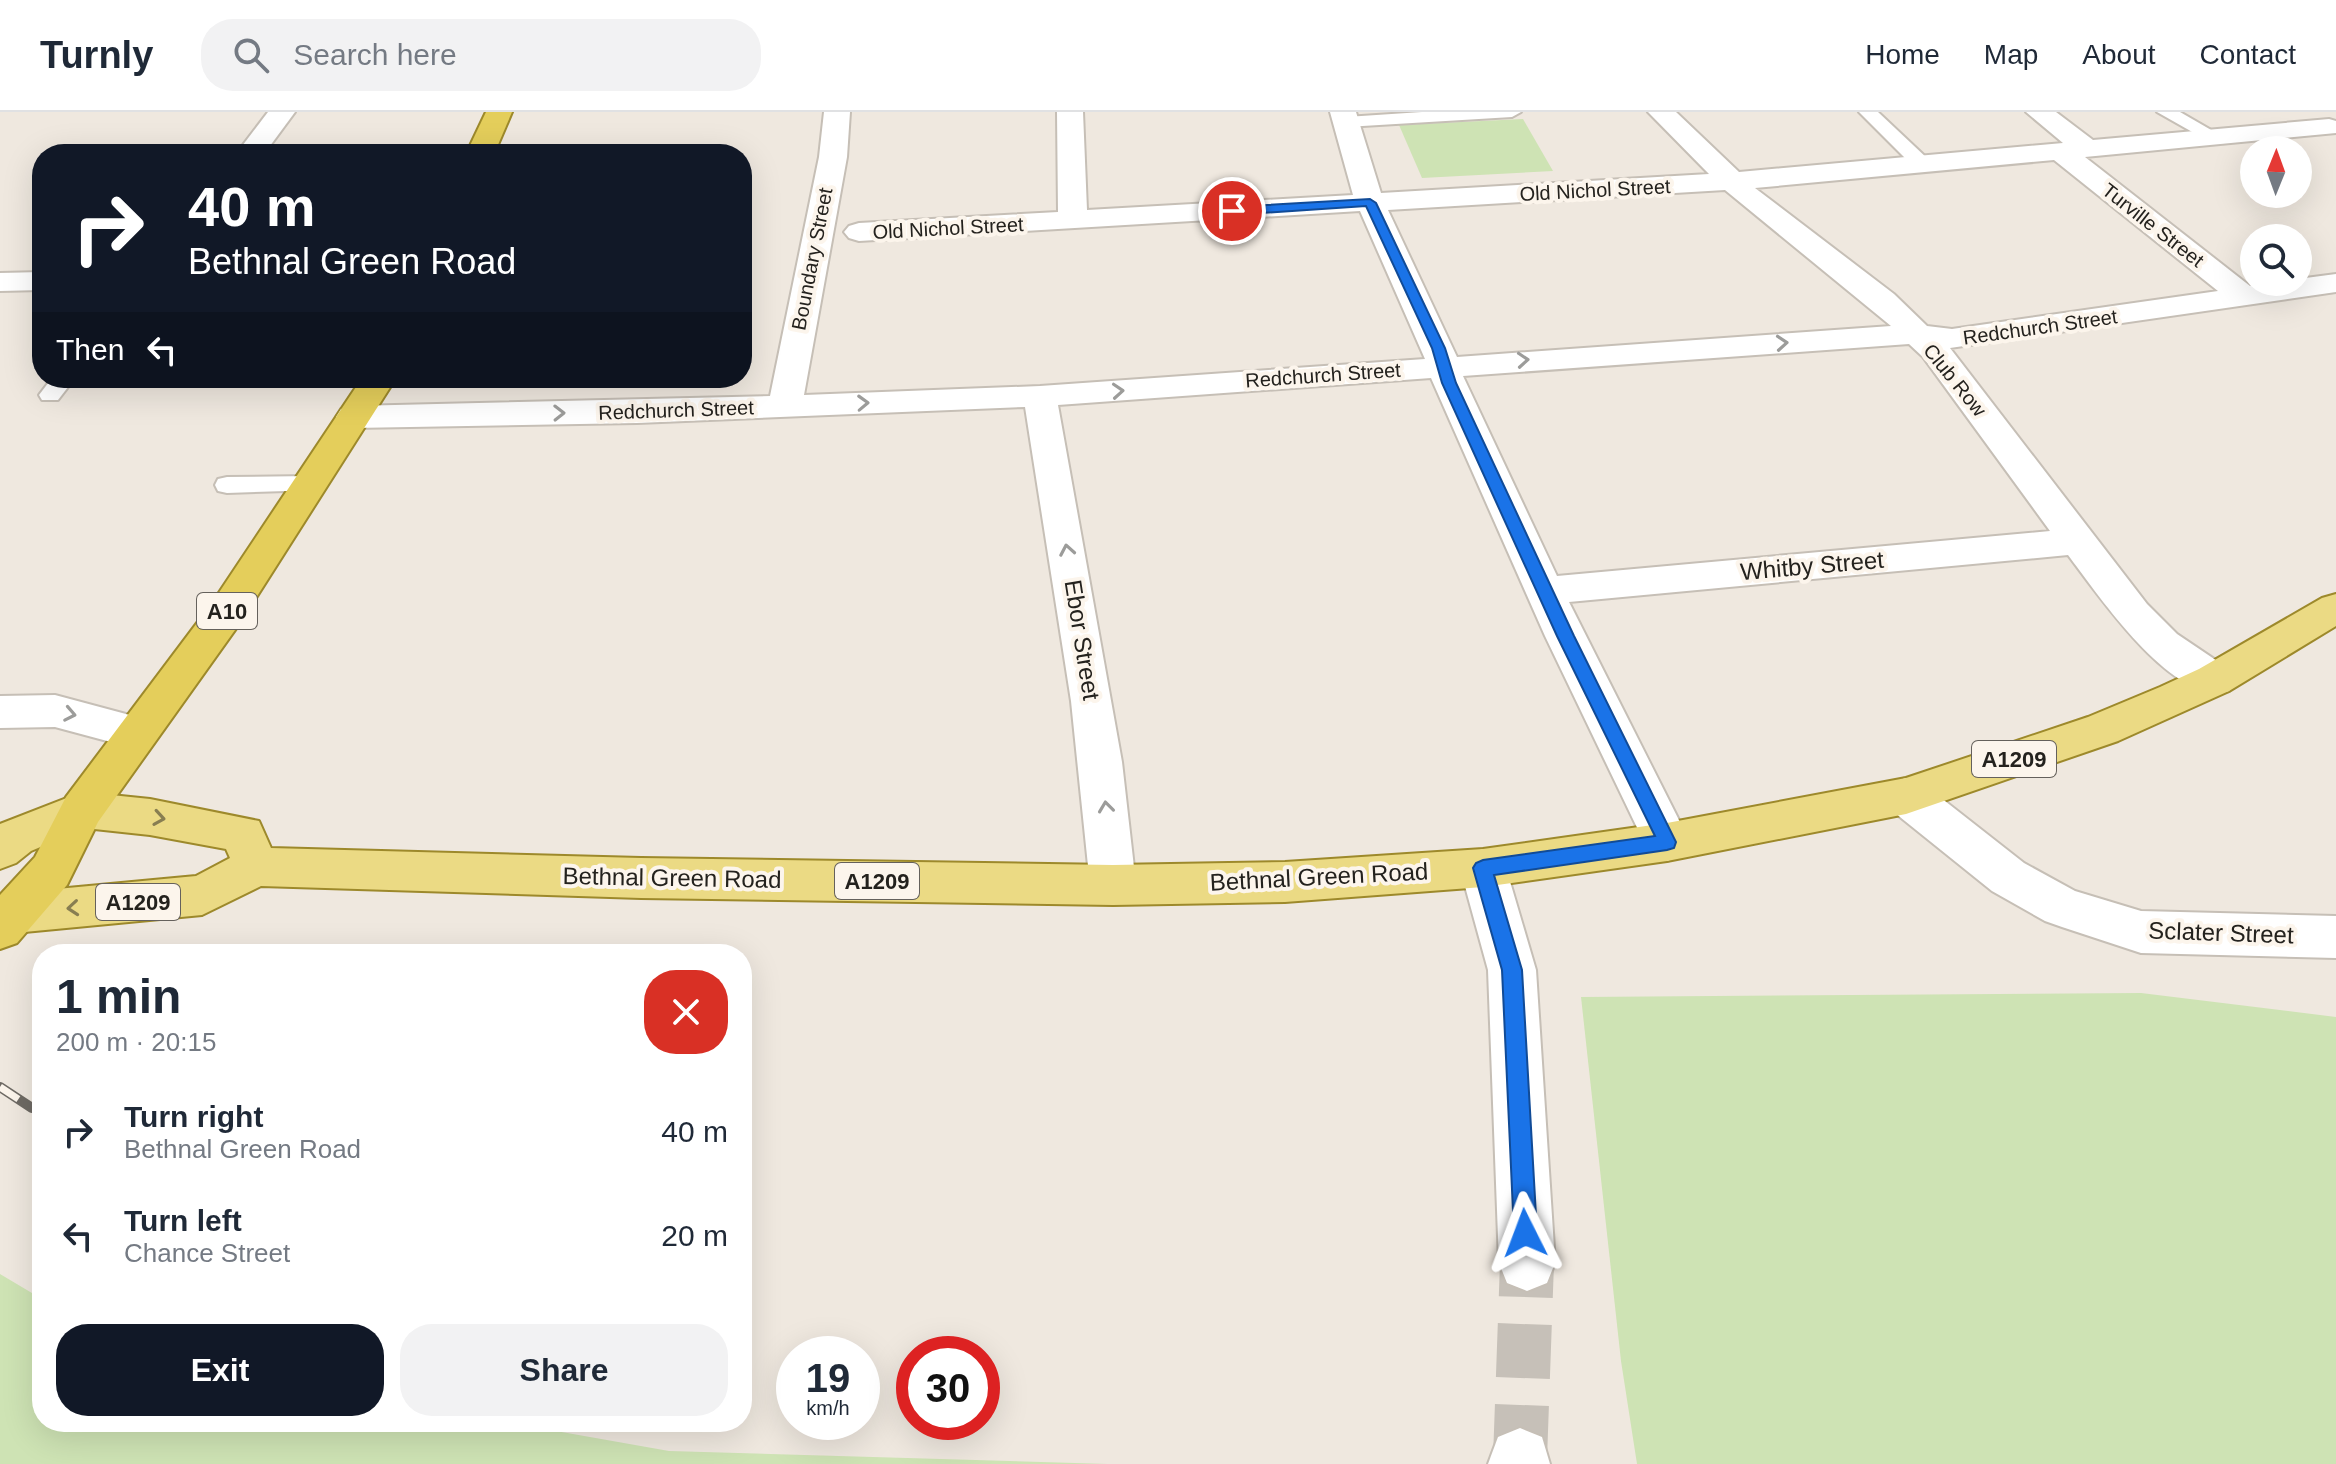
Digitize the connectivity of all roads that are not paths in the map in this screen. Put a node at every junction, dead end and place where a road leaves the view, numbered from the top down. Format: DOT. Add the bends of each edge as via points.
graph roads {
  1 [pos="282,112"];
  2 [pos="499,112"];
  3 [pos="837,112"];
  4 [pos="1070,112"];
  5 [pos="1512,112"];
  6 [pos="1661,112"];
  7 [pos="1868,112"];
  8 [pos="2039,112"];
  9 [pos="2166,112"];
  10 [pos="2304,112"];
  11 [pos="1344,117"];
  12 [pos="2332,130"];
  13 [pos="2216,138"];
  14 [pos="258,144"];
  15 [pos="485,144"];
  16 [pos="2075,151"];
  17 [pos="1922,164"];
  18 [pos="1734,181"];
  19 [pos="1370,203"];
  20 [pos="1073,221"];
  21 [pos="859,232"];
  22 [pos="32,281"];
  23 [pos="0,282"];
  24 [pos="2336,283"];
  25 [pos="2246,298"];
  26 [pos="1917,334"];
  27 [pos="1445,366"];
  28 [pos="372,388"];
  29 [pos="1040,396"];
  30 [pos="785,406"];
  31 [pos="353,417"];
  32 [pos="310,484"];
  33 [pos="227,485"];
  34 [pos="2077,541"];
  35 [pos="1546,591"];
  36 [pos="2336,608"];
  37 [pos="2214,680"];
  38 [pos="0,712"];
  39 [pos="137,733"];
  40 [pos="1906,796"];
  41 [pos="82,810"];
  42 [pos="1667,842"];
  43 [pos="0,850"];
  44 [pos="256,867"];
  45 [pos="1483,868"];
  46 [pos="1113,885"];
  47 [pos="7,921"];
  48 [pos="2336,937"];
  49 [pos="1527,1263"];
  1 -- 14 [label="street"];
  2 -- 15 [label="highway"];
  3 -- 30 [label="street, Boundary Street"];
  4 -- 20 [label="street"];
  5 -- 11 [label="lane"];
  6 -- 18 [label="street, Club Row"];
  7 -- 17 [label="lane"];
  8 -- 16 [label="street, Turville Street"];
  9 -- 13 [label="lane"];
  10 -- 12 [label="street"];
  11 -- 19 [label="street"];
  12 -- 13 [label="street, Old Nichol Street"];
  13 -- 16 [label="street, Old Nichol Street"];
  16 -- 17 [label="street, Old Nichol Street"];
  16 -- 25 [label="street, Turville Street"];
  17 -- 18 [label="street, Old Nichol Street"];
  18 -- 19 [label="street, Old Nichol Street"];
  18 -- 26 [label="street, Club Row"];
  19 -- 20 [label="street, Old Nichol Street"];
  19 -- 27 [label="street"];
  20 -- 21 [label="street, Old Nichol Street"];
  22 -- 23 [label="street"];
  24 -- 25 [label="street, Redchurch Street"];
  25 -- 26 [label="street, Redchurch Street" via="1952,339"];
  27 -- 26 [label="street, Redchurch Street, one-way"];
  26 -- 34 [label="street, Club Row"];
  29 -- 27 [label="street, Redchurch Street, one-way"];
  27 -- 35 [label="street"];
  28 -- 31 [label="highway, A10"];
  30 -- 29 [label="street, Redchurch Street, one-way"];
  46 -- 29 [label="street, Ebor Street, one-way" via="1090,680"];
  31 -- 30 [label="street, Redchurch Street, one-way"];
  31 -- 32 [label="highway, A10"];
  32 -- 33 [label="lane"];
  32 -- 39 [label="highway, A10" via="226,613"];
  34 -- 35 [label="street, Whitby Street"];
  34 -- 37 [label="street, Club Row" via="2143,624"];
  35 -- 42 [label="street"];
  36 -- 37 [label="main road, Bethnal Green Road / A1209"];
  37 -- 40 [label="main road, Bethnal Green Road / A1209" via="2103,729"];
  38 -- 39 [label="street, one-way" via="55,711"];
  39 -- 41 [label="highway, A10"];
  40 -- 42 [label="main road, Bethnal Green Road / A1209"];
  40 -- 48 [label="street, Sclater Street" via="2008,877 2062,907 2141,932"];
  41 -- 43 [label="main road" via="15,838"];
  41 -- 44 [label="main road, one-way" via="243,834"];
  41 -- 47 [label="highway, A10" via="51,871"];
  42 -- 45 [label="main road, Bethnal Green Road / A1209"];
  44 -- 46 [label="main road, Bethnal Green Road / A1209"];
  44 -- 47 [label="main road, Bethnal Green Road / A1209, one-way" via="202,895"];
  45 -- 46 [label="main road, Bethnal Green Road / A1209" via="1285,882"];
  45 -- 49 [label="street" via="1512,970"];
}
